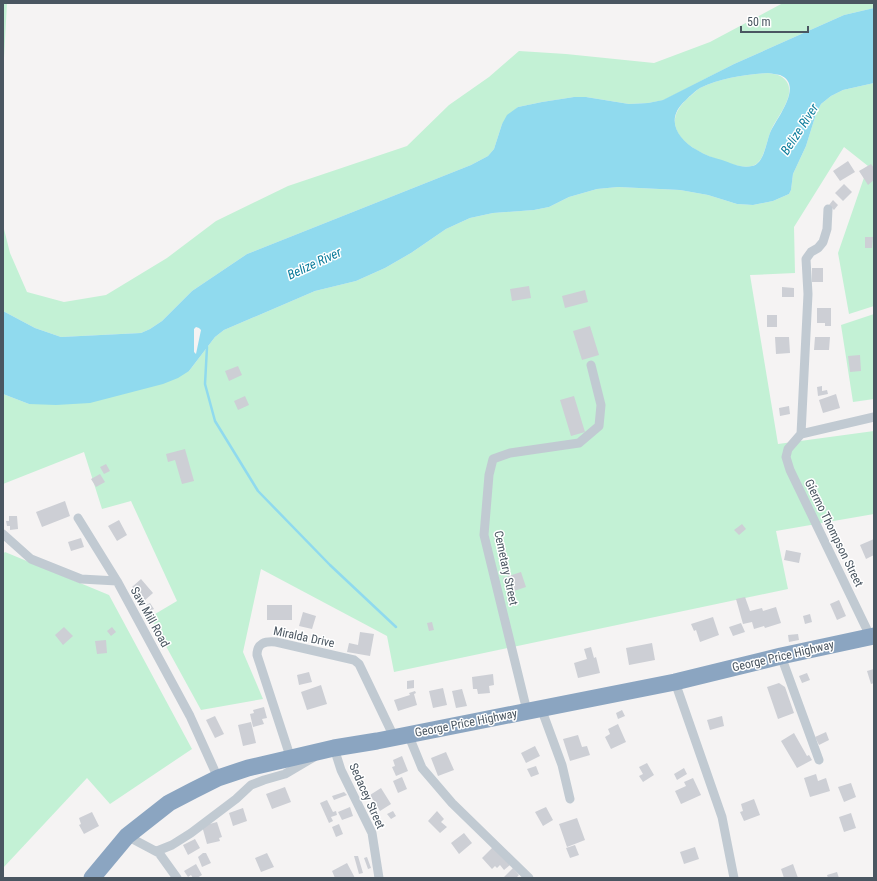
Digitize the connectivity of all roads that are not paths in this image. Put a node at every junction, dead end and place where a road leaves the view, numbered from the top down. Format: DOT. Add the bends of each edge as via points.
graph roads {
  1 [pos="828,210"];
  2 [pos="591,366"];
  3 [pos="874,417"];
  4 [pos="801,434"];
  5 [pos="78,518"];
  6 [pos="3,534"];
  7 [pos="117,581"];
  8 [pos="873,639"];
  9 [pos="781,656"];
  10 [pos="675,682"];
  11 [pos="534,710"];
  12 [pos="401,736"];
  13 [pos="329,749"];
  14 [pos="292,759"];
  15 [pos="819,760"];
  16 [pos="218,778"];
  17 [pos="570,799"];
  18 [pos="127,836"];
  19 [pos="157,851"];
  20 [pos="92,878"];
  21 [pos="177,878"];
  22 [pos="379,878"];
  23 [pos="529,878"];
  24 [pos="734,878"];
  1 -- 4 [label="street" via="823,242 806,259 808,294"];
  2 -- 11 [label="street, Cemetary Street" via="601,405 599,426 579,442 510,453 493,459 489,475 484,534"];
  3 -- 4 [label="street"];
  4 -- 8 [label="street, Gíermo Thompson Street" via="788,449 786,457 790,470"];
  5 -- 7 [label="street"];
  6 -- 7 [label="street, Saw Mill Road" via="31,559 82,579"];
  7 -- 16 [label="street, Saw Mill Road" via="190,716"];
  8 -- 9 [label="highway, George Price Highway"];
  9 -- 10 [label="highway, George Price Highway"];
  9 -- 15 [label="street"];
  10 -- 11 [label="highway, George Price Highway"];
  10 -- 24 [label="street" via="722,817"];
  11 -- 12 [label="highway, George Price Highway"];
  11 -- 17 [label="street" via="562,766"];
  12 -- 13 [label="highway, George Price Highway"];
  12 -- 14 [label="street, Miralda Drive" via="359,664 354,660 267,641 257,649 257,655"];
  12 -- 23 [label="street" via="422,768 452,803"];
  13 -- 14 [label="highway, George Price Highway"];
  13 -- 19 [label="street" via="285,774 251,785 191,833"];
  13 -- 22 [label="street, Sedacey Street" via="372,833"];
  14 -- 16 [label="highway, George Price Highway" via="248,768"];
  16 -- 18 [label="highway, George Price Highway" via="169,803"];
  18 -- 19 [label="street"];
  18 -- 20 [label="highway, George Price Highway"];
  19 -- 21 [label="street"];
}
